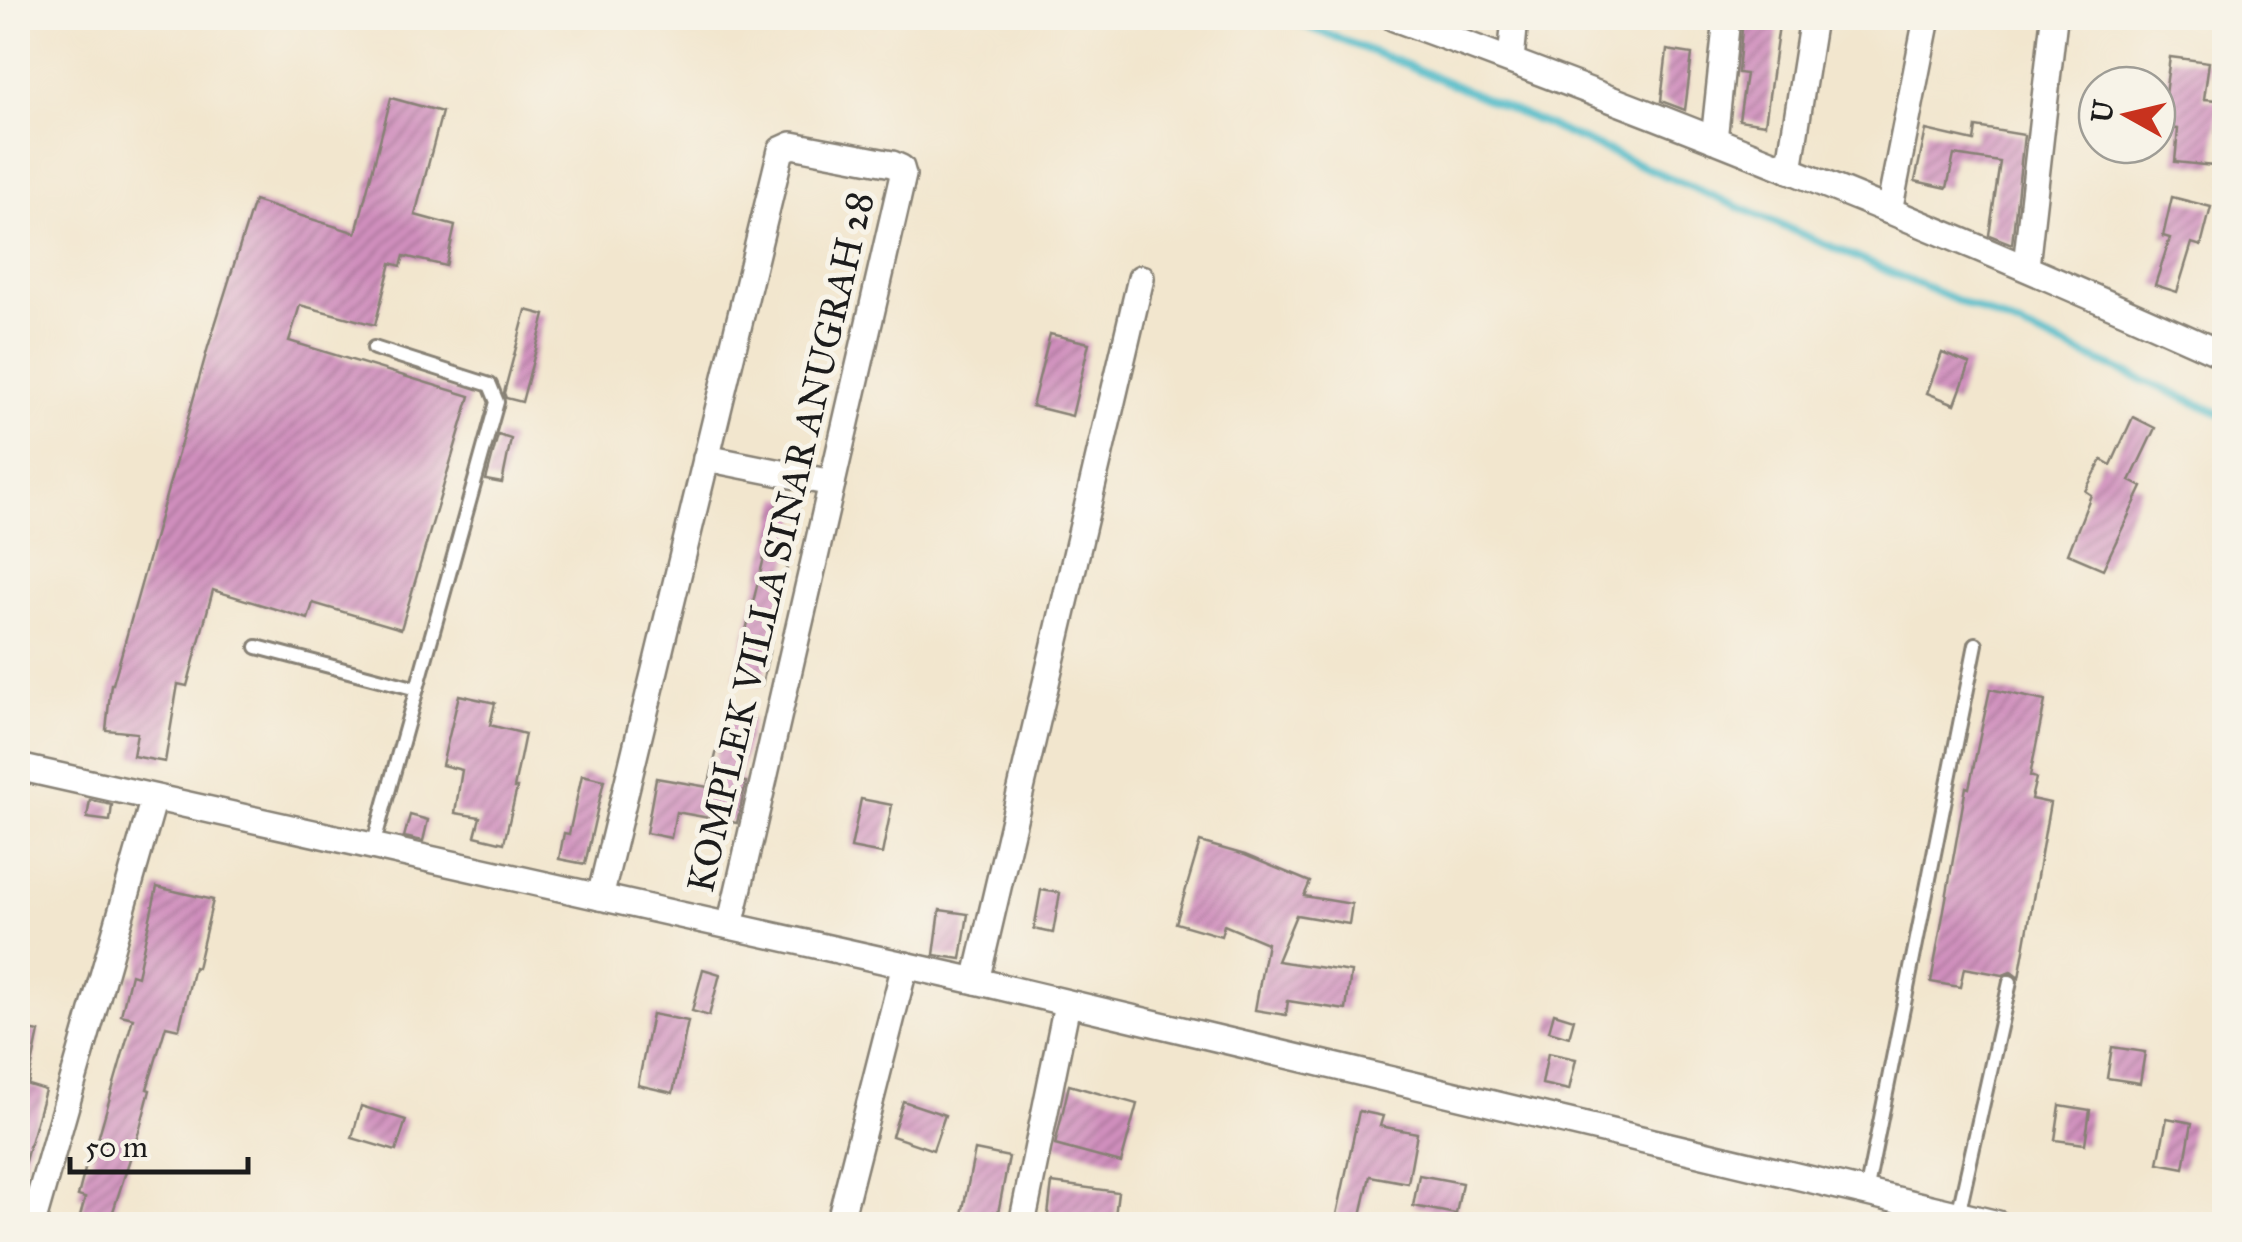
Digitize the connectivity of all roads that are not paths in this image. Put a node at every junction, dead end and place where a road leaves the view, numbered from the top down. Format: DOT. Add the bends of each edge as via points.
graph roads {
  1 [pos="1394,18"];
  2 [pos="1515,18"];
  3 [pos="1727,18"];
  4 [pos="1813,18"];
  5 [pos="1926,18"];
  6 [pos="2054,18"];
  7 [pos="1511,60"];
  8 [pos="1714,140"];
  9 [pos="1790,170"];
  10 [pos="1888,210"];
  11 [pos="2026,266"];
  12 [pos="1141,278"];
  13 [pos="374,348"];
  14 [pos="2224,356"];
  15 [pos="706,458"];
  16 [pos="832,483"];
  17 [pos="1976,644"];
  18 [pos="257,647"];
  19 [pos="416,690"];
  20 [pos="18,768"];
  21 [pos="154,798"];
  22 [pos="373,846"];
  23 [pos="600,897"];
  24 [pos="730,926"];
  25 [pos="904,964"];
  26 [pos="976,981"];
  27 [pos="2010,982"];
  28 [pos="1067,1004"];
  29 [pos="1866,1193"];
  30 [pos="1958,1215"];
  31 [pos="32,1224"];
  32 [pos="839,1224"];
  33 [pos="1022,1224"];
  34 [pos="1998,1224"];
  1 -- 7 [label="street"];
  2 -- 7 [label="street"];
  3 -- 8 [label="street"];
  4 -- 9 [label="street"];
  5 -- 10 [label="street"];
  6 -- 11 [label="street"];
  7 -- 8 [label="street"];
  8 -- 9 [label="street"];
  9 -- 10 [label="street"];
  10 -- 11 [label="street"];
  11 -- 14 [label="street"];
  12 -- 26 [label="street"];
  13 -- 19 [label="lane" via="490,384 497,402"];
  15 -- 16 [label="street"];
  15 -- 16 [label="street, KOMPLEK VILLA SINAR ANUGRAH 28" via="781,150 792,144 892,164 903,175"];
  15 -- 23 [label="street, KOMPLEK VILLA SINAR ANUGRAH 28"];
  16 -- 24 [label="street, KOMPLEK VILLA SINAR ANUGRAH 28"];
  17 -- 29 [label="lane"];
  18 -- 19 [label="lane"];
  19 -- 22 [label="lane"];
  20 -- 21 [label="street"];
  21 -- 22 [label="street"];
  21 -- 31 [label="street"];
  22 -- 23 [label="street"];
  23 -- 24 [label="street"];
  24 -- 25 [label="street"];
  25 -- 26 [label="street"];
  25 -- 32 [label="street"];
  26 -- 28 [label="street"];
  27 -- 30 [label="lane"];
  28 -- 29 [label="street"];
  28 -- 33 [label="street"];
  29 -- 30 [label="street"];
  30 -- 34 [label="street"];
}
